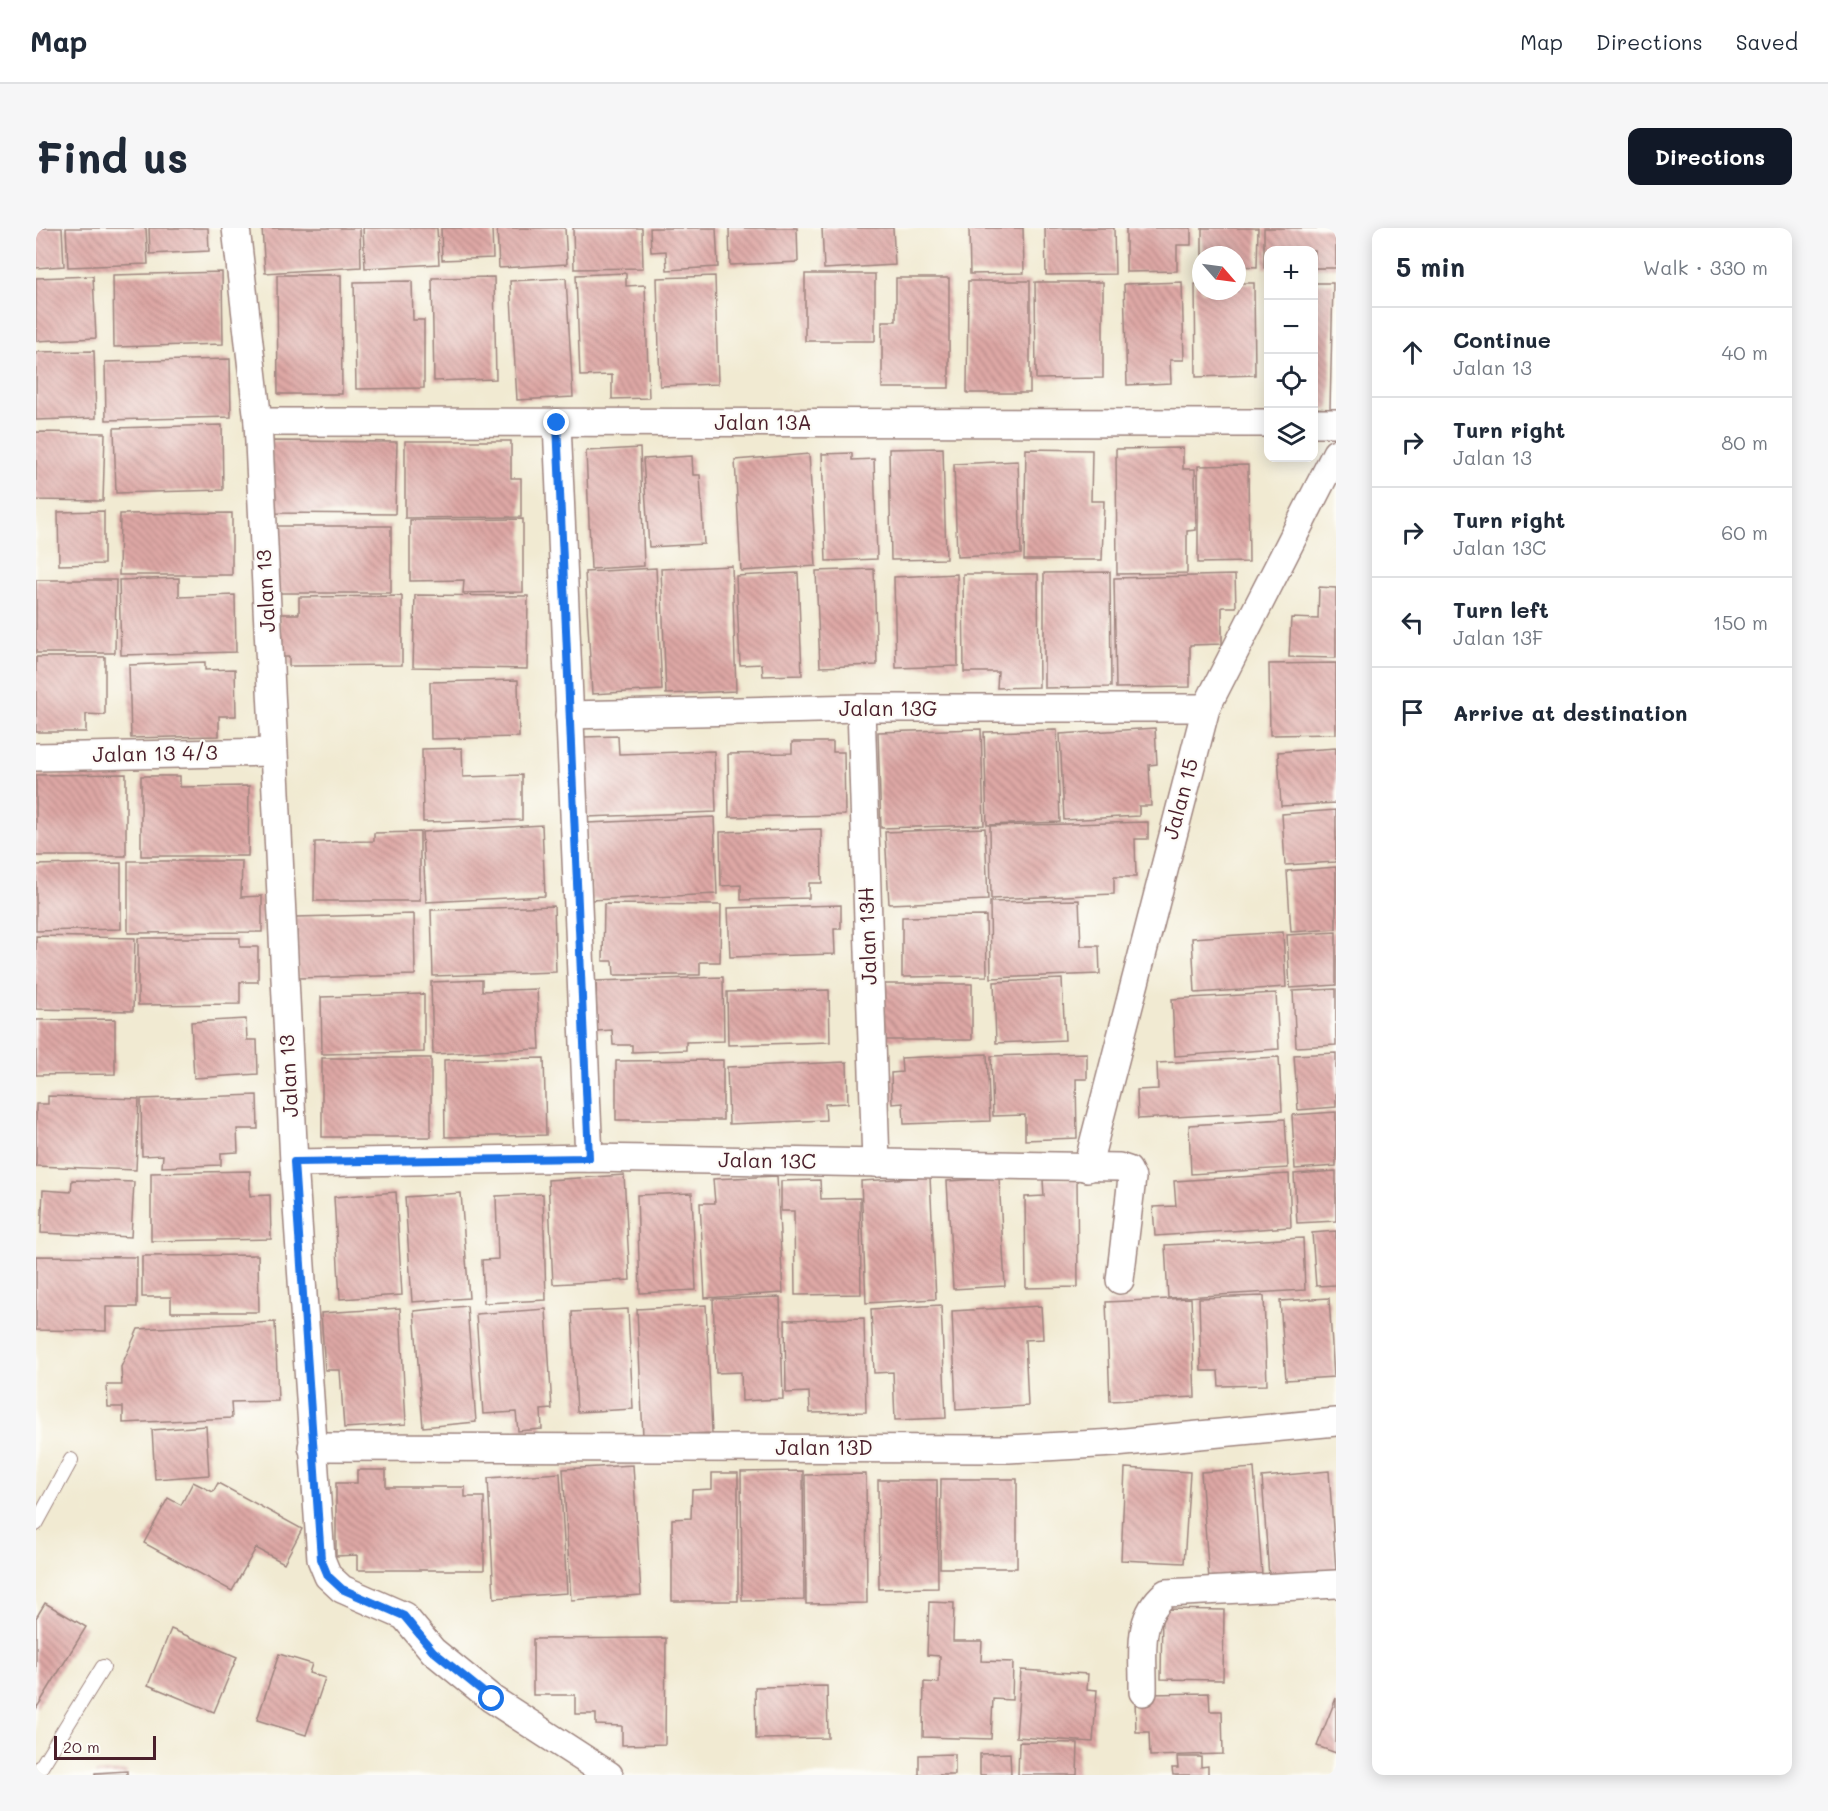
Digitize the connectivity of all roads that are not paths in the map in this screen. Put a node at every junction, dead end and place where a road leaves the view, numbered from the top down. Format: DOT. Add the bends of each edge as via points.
graph roads {
  1 [pos="236,228"];
  2 [pos="258,422"];
  3 [pos="557,423"];
  4 [pos="1264,423"];
  5 [pos="1318,423"];
  6 [pos="1336,423"];
  7 [pos="1336,453"];
  8 [pos="861,708"];
  9 [pos="1206,708"];
  10 [pos="569,715"];
  11 [pos="273,752"];
  12 [pos="36,757"];
  13 [pos="589,1158"];
  14 [pos="294,1162"];
  15 [pos="876,1162"];
  16 [pos="1087,1168"];
  17 [pos="1120,1280"];
  18 [pos="1336,1422"];
  19 [pos="312,1447"];
  20 [pos="71,1460"];
  21 [pos="36,1524"];
  22 [pos="1336,1584"];
  23 [pos="104,1667"];
  24 [pos="1143,1692"];
  25 [pos="579,1766"];
  26 [pos="36,1775"];
  27 [pos="609,1775"];
  1 -- 2 [label="street, Jalan 13"];
  2 -- 3 [label="street, Jalan 13A"];
  2 -- 11 [label="street, Jalan 13"];
  3 -- 4 [label="street, Jalan 13A"];
  3 -- 10 [label="street"];
  5 -- 6 [label="street"];
  7 -- 9 [label="street, Jalan 15"];
  8 -- 9 [label="street, Jalan 13G"];
  8 -- 10 [label="street, Jalan 13G"];
  8 -- 15 [label="street, Jalan 13H"];
  9 -- 16 [label="street, Jalan 15"];
  10 -- 13 [label="street"];
  11 -- 12 [label="street, Jalan 13 4/3"];
  11 -- 14 [label="street, Jalan 13"];
  13 -- 14 [label="street, Jalan 13C"];
  13 -- 15 [label="street, Jalan 13C"];
  14 -- 19 [label="street, Jalan 13"];
  15 -- 16 [label="street, Jalan 13C"];
  16 -- 17 [label="street, Jalan 13C" via="1119,1167 1128,1170 1132,1178"];
  18 -- 19 [label="street, Jalan 13D" via="1009,1449"];
  19 -- 25 [label="street, Jalan 13" via="321,1559 328,1576 342,1589 404,1616 433,1651"];
  20 -- 21 [label="lane"];
  22 -- 24 [label="street" via="1166,1593 1152,1604 1144,1620"];
  23 -- 26 [label="lane"];
  25 -- 27 [label="street, Jalan 13"];
}
